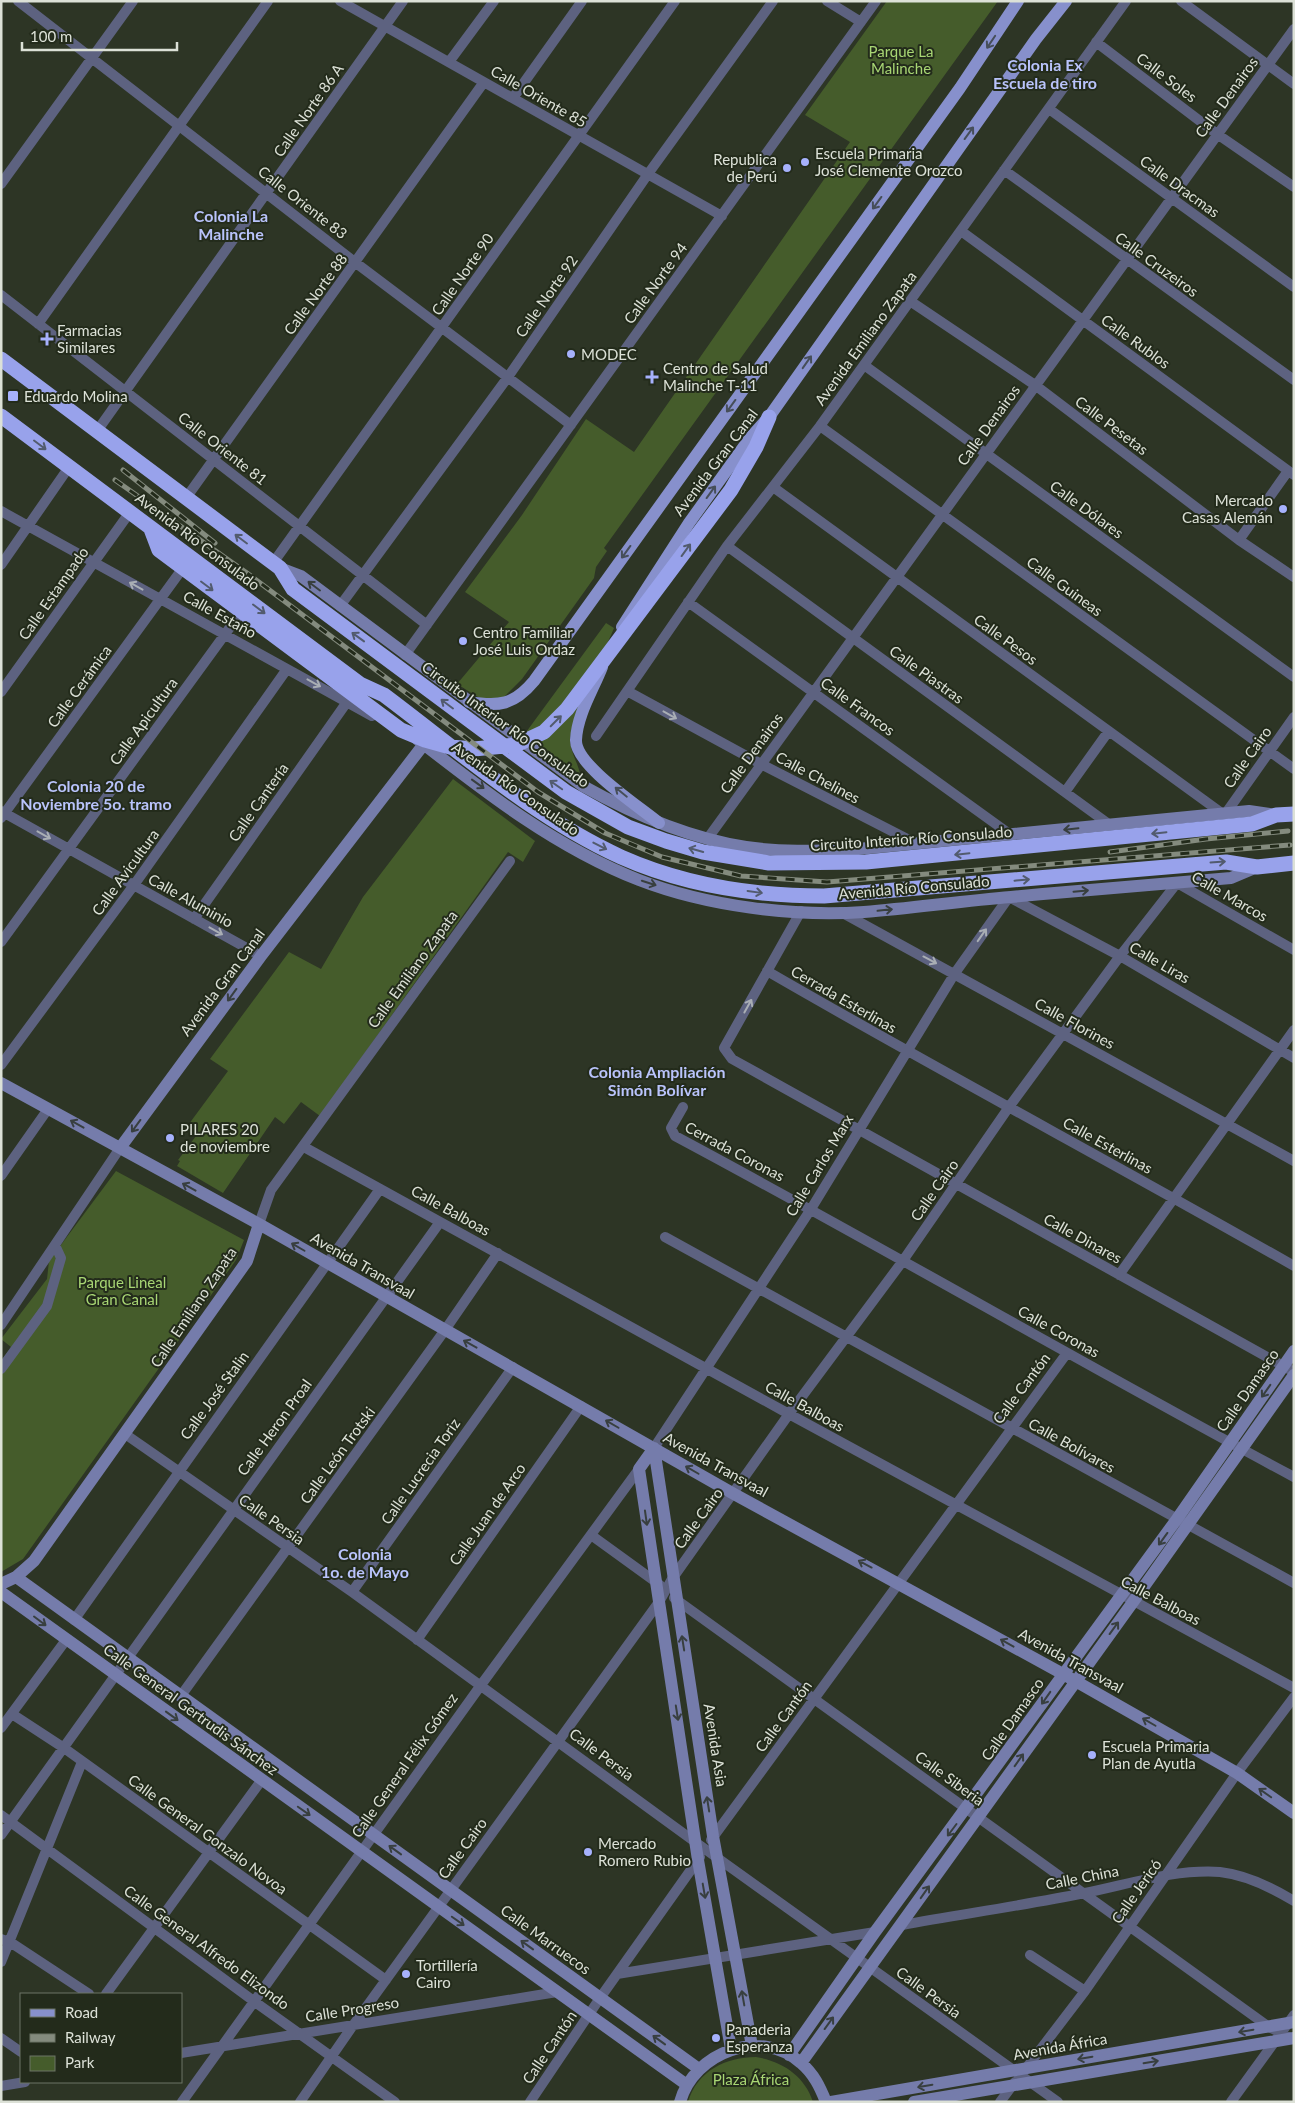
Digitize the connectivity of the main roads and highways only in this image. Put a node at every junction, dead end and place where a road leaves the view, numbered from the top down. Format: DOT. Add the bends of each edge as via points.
graph roads {
  1 [pos="1018,1"];
  2 [pos="1066,1"];
  3 [pos="1,359"];
  4 [pos="1,416"];
  5 [pos="769,417"];
  6 [pos="150,528"];
  7 [pos="276,565"];
  8 [pos="469,702"];
  9 [pos="1294,814"];
  10 [pos="659,823"];
  11 [pos="1294,863"];
  1 -- 8 [label="main road, Avenida Gran Canal, one-way" via="960,88 534,681 506,703 486,705"];
  5 -- 2 [label="main road, Avenida Gran Canal, one-way"];
  7 -- 3 [label="highway, Avenida Río Consulado, one-way"];
  4 -- 6 [label="highway, Avenida Río Consulado, one-way"];
  6 -- 5 [label="highway, one-way" via="159,550 400,730 450,747 496,748 528,741 555,724 731,490"];
  10 -- 5 [label="main road, Avenida Gran Canal, one-way" via="586,762 576,742 577,727 613,643 631,610 688,523"];
  6 -- 11 [label="highway, Avenida Río Consulado, one-way" via="360,684 384,695 463,764 502,793 628,860 675,876 767,894 848,895 1226,862 1258,867"];
  9 -- 7 [label="highway, Circuito Interior Río Consulado, one-way" via="1276,815 1252,824 920,858 818,864 769,862 703,852 628,827 566,792 528,756 292,589"];
}
